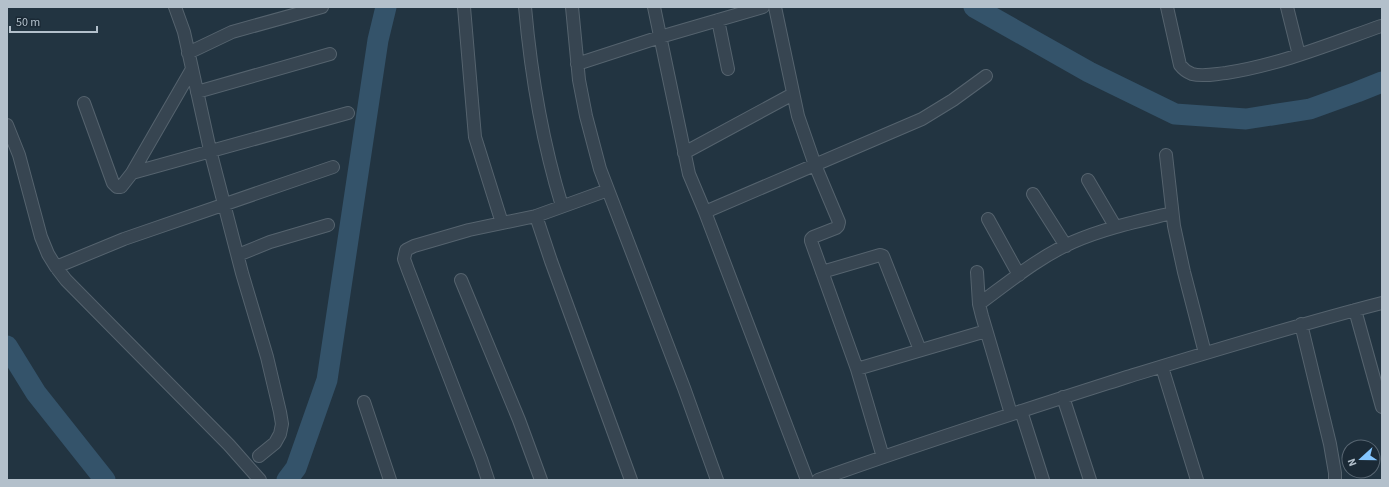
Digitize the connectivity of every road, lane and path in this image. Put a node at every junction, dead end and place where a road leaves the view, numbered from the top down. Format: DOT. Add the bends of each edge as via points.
graph roads {
  1 [pos="175,7"];
  2 [pos="322,7"];
  3 [pos="464,7"];
  4 [pos="525,7"];
  5 [pos="572,7"];
  6 [pos="654,7"];
  7 [pos="763,7"];
  8 [pos="775,7"];
  9 [pos="1167,7"];
  10 [pos="1287,7"];
  11 [pos="718,20"];
  12 [pos="1381,26"];
  13 [pos="660,37"];
  14 [pos="188,53"];
  15 [pos="330,54"];
  16 [pos="1299,54"];
  17 [pos="577,64"];
  18 [pos="192,69"];
  19 [pos="728,69"];
  20 [pos="986,76"];
  21 [pos="197,92"];
  22 [pos="793,94"];
  23 [pos="84,104"];
  24 [pos="348,113"];
  25 [pos="7,125"];
  26 [pos="210,150"];
  27 [pos="684,153"];
  28 [pos="1166,155"];
  29 [pos="815,165"];
  30 [pos="333,167"];
  31 [pos="132,172"];
  32 [pos="1088,180"];
  33 [pos="608,190"];
  34 [pos="1033,194"];
  35 [pos="224,204"];
  36 [pos="562,206"];
  37 [pos="705,212"];
  38 [pos="1172,213"];
  39 [pos="536,216"];
  40 [pos="988,219"];
  41 [pos="502,223"];
  42 [pos="328,225"];
  43 [pos="1115,226"];
  44 [pos="1066,246"];
  45 [pos="238,255"];
  46 [pos="56,267"];
  47 [pos="822,272"];
  48 [pos="977,272"];
  49 [pos="1019,275"];
  50 [pos="461,280"];
  51 [pos="1382,303"];
  52 [pos="979,304"];
  53 [pos="1354,310"];
  54 [pos="1301,324"];
  55 [pos="986,331"];
  56 [pos="920,350"];
  57 [pos="1205,353"];
  58 [pos="1162,367"];
  59 [pos="857,369"];
  60 [pos="1063,398"];
  61 [pos="364,402"];
  62 [pos="1382,407"];
  63 [pos="1016,412"];
  64 [pos="260,456"];
  65 [pos="883,456"];
  66 [pos="260,480"];
  67 [pos="390,480"];
  68 [pos="488,480"];
  69 [pos="541,480"];
  70 [pos="631,480"];
  71 [pos="717,480"];
  72 [pos="807,480"];
  73 [pos="818,480"];
  74 [pos="1043,480"];
  75 [pos="1090,480"];
  76 [pos="1197,480"];
  77 [pos="1334,480"];
  1 -- 14 [label="street"];
  2 -- 14 [label="street" via="232,32"];
  3 -- 41 [label="street" via="475,137"];
  4 -- 36 [label="street" via="538,115"];
  5 -- 17 [label="street"];
  6 -- 13 [label="street"];
  7 -- 11 [label="street"];
  8 -- 22 [label="street"];
  9 -- 16 [label="street" via="1180,65 1192,74 1207,75 1250,69"];
  10 -- 16 [label="street"];
  11 -- 13 [label="street"];
  11 -- 19 [label="street"];
  12 -- 16 [label="street"];
  13 -- 17 [label="street"];
  13 -- 27 [label="street"];
  14 -- 18 [label="street"];
  15 -- 21 [label="street"];
  17 -- 33 [label="street" via="586,116"];
  18 -- 21 [label="street"];
  18 -- 31 [label="street"];
  20 -- 29 [label="street" via="954,100 922,119"];
  21 -- 26 [label="street"];
  22 -- 27 [label="street"];
  22 -- 29 [label="street"];
  23 -- 31 [label="street" via="113,183 121,187"];
  24 -- 26 [label="street"];
  25 -- 46 [label="street" via="18,155 40,237"];
  26 -- 31 [label="street"];
  26 -- 35 [label="street"];
  27 -- 37 [label="street" via="689,174"];
  28 -- 38 [label="street"];
  29 -- 37 [label="street"];
  29 -- 47 [label="street" via="839,222 836,228 811,239"];
  30 -- 35 [label="street"];
  32 -- 43 [label="street"];
  33 -- 36 [label="street"];
  33 -- 71 [label="street"];
  34 -- 44 [label="street"];
  35 -- 45 [label="street"];
  35 -- 46 [label="street" via="124,239"];
  36 -- 39 [label="street"];
  37 -- 72 [label="street"];
  38 -- 43 [label="street"];
  38 -- 57 [label="street"];
  39 -- 41 [label="street"];
  39 -- 70 [label="street"];
  40 -- 49 [label="street"];
  41 -- 68 [label="street" via="414,246 406,250 404,258"];
  42 -- 45 [label="street" via="270,242"];
  43 -- 44 [label="street"];
  44 -- 49 [label="street"];
  45 -- 64 [label="street" via="267,357 282,424 275,443"];
  46 -- 66 [label="street"];
  47 -- 56 [label="street" via="883,256"];
  47 -- 59 [label="street"];
  48 -- 52 [label="street"];
  49 -- 52 [label="street"];
  50 -- 69 [label="street"];
  51 -- 53 [label="street"];
  52 -- 55 [label="street"];
  53 -- 54 [label="street"];
  53 -- 62 [label="street"];
  54 -- 57 [label="street"];
  54 -- 77 [label="street" via="1330,444"];
  55 -- 56 [label="street"];
  55 -- 63 [label="street"];
  56 -- 59 [label="street"];
  57 -- 58 [label="street"];
  58 -- 60 [label="street"];
  58 -- 76 [label="street"];
  59 -- 65 [label="street"];
  60 -- 63 [label="street"];
  60 -- 75 [label="street"];
  61 -- 67 [label="street"];
  63 -- 65 [label="street"];
  63 -- 74 [label="street"];
  65 -- 73 [label="street"];
}
